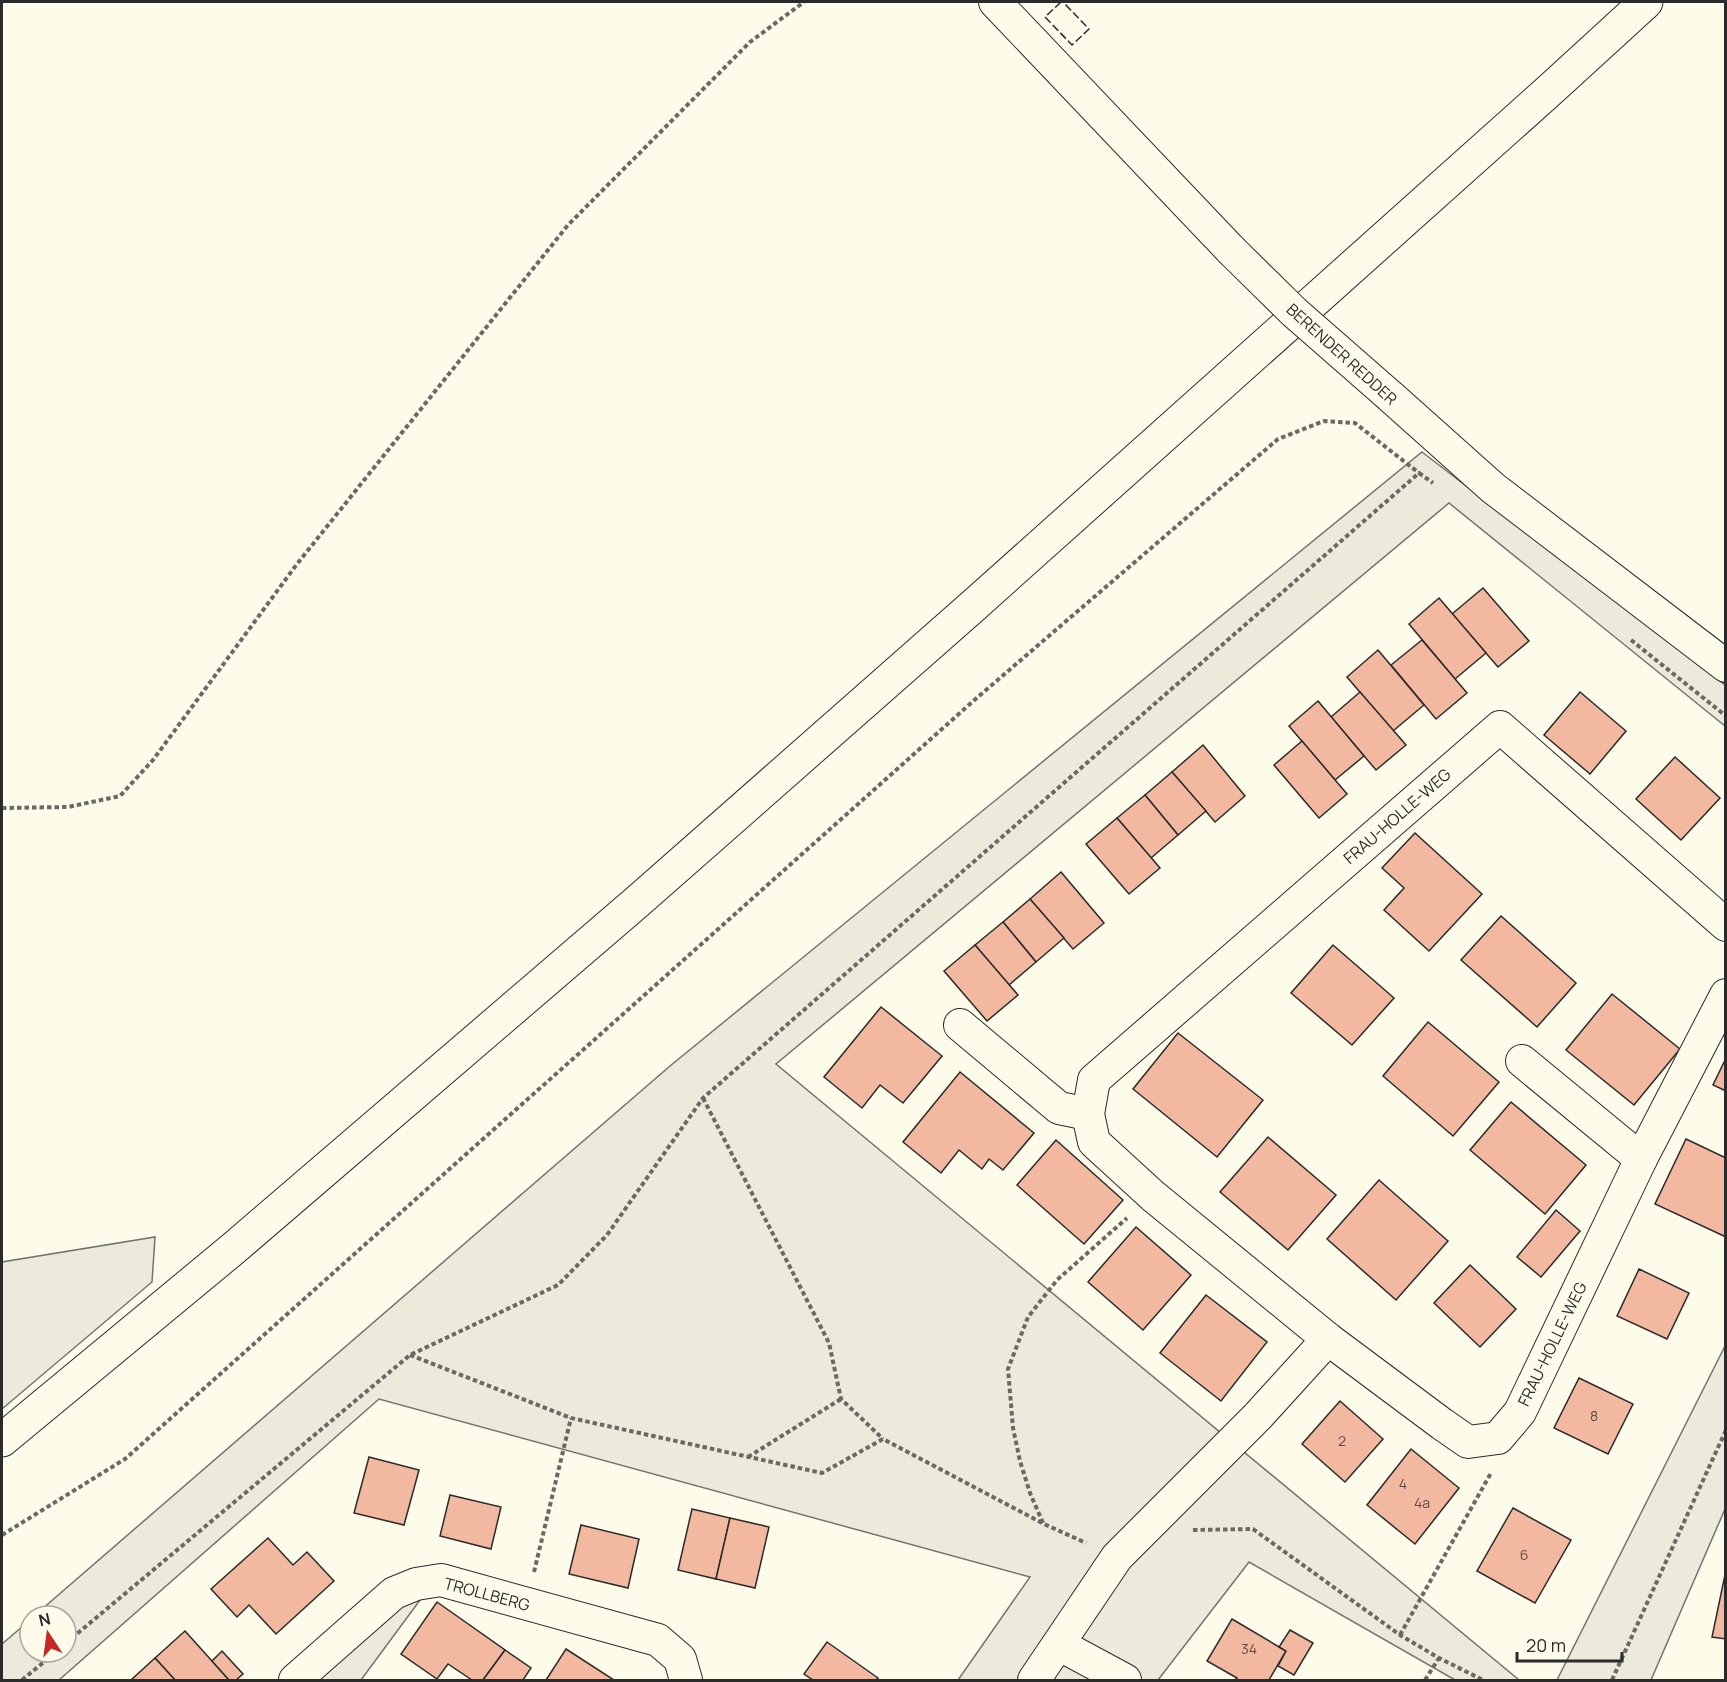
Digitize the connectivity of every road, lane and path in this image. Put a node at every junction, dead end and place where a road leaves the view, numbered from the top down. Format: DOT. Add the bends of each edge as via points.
graph roads {
  1 [pos="804,2"];
  2 [pos="995,2"];
  3 [pos="1646,2"];
  4 [pos="1419,473"];
  5 [pos="1436,484"];
  6 [pos="1625,635"];
  7 [pos="1725,666"];
  8 [pos="1725,716"];
  9 [pos="2,808"];
  10 [pos="1725,925"];
  11 [pos="1725,995"];
  12 [pos="960,1025"];
  13 [pos="1522,1061"];
  14 [pos="703,1098"];
  15 [pos="1088,1114"];
  16 [pos="1641,1159"];
  17 [pos="1153,1196"];
  18 [pos="1328,1339"];
  19 [pos="410,1355"];
  20 [pos="842,1399"];
  21 [pos="571,1418"];
  22 [pos="1725,1430"];
  23 [pos="1498,1438"];
  24 [pos="883,1439"];
  25 [pos="2,1440"];
  26 [pos="747,1458"];
  27 [pos="1044,1524"];
  28 [pos="1185,1530"];
  29 [pos="2,1535"];
  30 [pos="1117,1557"];
  31 [pos="526,1605"];
  32 [pos="78,1633"];
  33 [pos="1400,1635"];
  34 [pos="1060,1645"];
  35 [pos="1439,1658"];
  36 [pos="41,1664"];
  37 [pos="22,1680"];
  38 [pos="295,1680"];
  39 [pos="686,1680"];
  40 [pos="1034,1680"];
  41 [pos="1125,1680"];
  42 [pos="1425,1680"];
  43 [pos="1483,1680"];
  44 [pos="1612,1680"];
  1 -- 9 [label="path" via="750,42 568,225 297,564 153,760 120,796 68,807"];
  2 -- 7 [label="street, BERENDER REDDER, bridge" via="1294,312 1493,488"];
  3 -- 25 [label="main road" via="981,599 645,894 234,1248"];
  4 -- 5 [label="path"];
  4 -- 14 [label="path"];
  4 -- 29 [label="path" via="1355,423 1324,421 1278,440 970,704 125,1459"];
  6 -- 8 [label="path"];
  10 -- 15 [label="street, FRAU-HOLLE-WEG" via="1500,727 1094,1080"];
  11 -- 16 [label="street, FRAU-HOLLE-WEG"];
  12 -- 15 [label="street" via="1059,1108"];
  13 -- 16 [label="street"];
  14 -- 19 [label="path" via="607,1235 558,1285"];
  14 -- 20 [label="path" via="829,1343"];
  15 -- 17 [label="street, FRAU-HOLLE-WEG" via="1094,1142"];
  16 -- 23 [label="street, FRAU-HOLLE-WEG" via="1520,1412"];
  17 -- 18 [label="street, FRAU-HOLLE-WEG"];
  17 -- 27 [label="path" via="1057,1281 1028,1317 1008,1369 1012,1428 1030,1493"];
  18 -- 23 [label="street, FRAU-HOLLE-WEG" via="1468,1442"];
  18 -- 30 [label="street" via="1258,1416"];
  19 -- 21 [label="path"];
  19 -- 32 [label="path"];
  20 -- 24 [label="path"];
  20 -- 26 [label="path"];
  21 -- 26 [label="path"];
  21 -- 31 [label="path"];
  22 -- 44 [label="path"];
  23 -- 33 [label="path" via="1497,1463"];
  24 -- 26 [label="path" via="822,1473"];
  24 -- 27 [label="path"];
  27 -- 30 [label="path"];
  28 -- 33 [label="path" via="1253,1529"];
  30 -- 34 [label="street"];
  31 -- 38 [label="street, TROLLBERG" via="441,1580 416,1584 394,1593"];
  31 -- 39 [label="street, TROLLBERG" via="658,1640 680,1659"];
  33 -- 35 [label="path"];
  34 -- 40 [label="street"];
  34 -- 41 [label="street"];
  35 -- 42 [label="path"];
  35 -- 43 [label="path"];
  36 -- 37 [label="path"];
}
